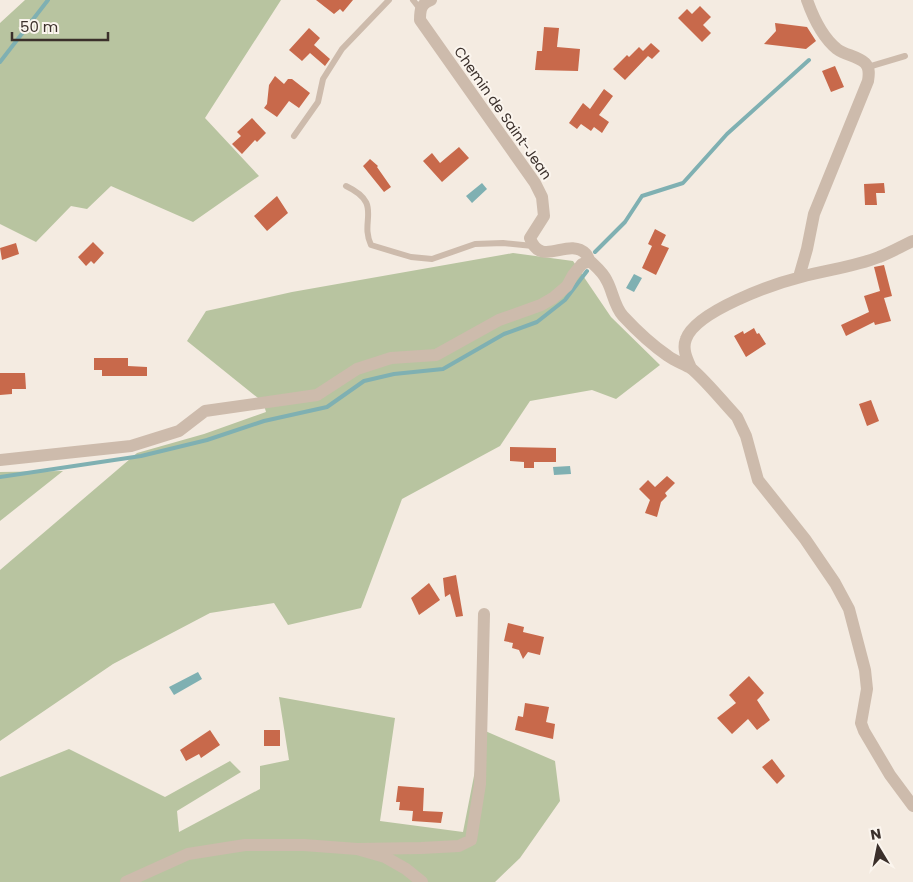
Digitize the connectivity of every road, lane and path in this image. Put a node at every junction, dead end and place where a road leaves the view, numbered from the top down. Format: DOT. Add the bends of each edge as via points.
graph roads {
  1 [pos="389,0"];
  2 [pos="431,0"];
  3 [pos="806,0"];
  4 [pos="416,5"];
  5 [pos="905,56"];
  6 [pos="868,67"];
  7 [pos="294,136"];
  8 [pos="346,186"];
  9 [pos="913,241"];
  10 [pos="533,246"];
  11 [pos="590,261"];
  12 [pos="799,277"];
  13 [pos="691,368"];
  14 [pos="0,460"];
  15 [pos="484,614"];
  16 [pos="913,806"];
  17 [pos="357,849"];
  18 [pos="126,882"];
  19 [pos="422,882"];
  1 -- 7 [label="lane" via="342,49 324,79 318,102"];
  2 -- 4 [label="street, Chemin de Saint-Jean"];
  3 -- 6 [label="street" via="814,19 837,49"];
  4 -- 10 [label="street, Chemin de Saint-Jean" via="420,20 539,190 544,216 530,238"];
  5 -- 6 [label="lane"];
  6 -- 12 [label="street" via="868,81 814,214"];
  8 -- 10 [label="lane" via="364,199 370,214 368,237 371,245 432,259 475,244"];
  9 -- 12 [label="street" via="878,258"];
  10 -- 11 [label="street" via="540,251 552,252 576,249 586,254"];
  11 -- 13 [label="street" via="607,281 622,315 669,357"];
  11 -- 14 [label="street" via="582,264 567,286 541,306 499,320 436,355 391,358 357,369 317,395 205,411 179,430 131,446"];
  12 -- 13 [label="street" via="738,299 702,319 686,340 685,353"];
  13 -- 16 [label="street" via="737,417 746,436 758,480 805,539 842,596 865,670 867,690 861,723 864,732"];
  15 -- 17 [label="street" via="480,784 471,840 459,846"];
  17 -- 18 [label="street" via="245,845 188,854"];
  17 -- 19 [label="street" via="385,857"];
}
